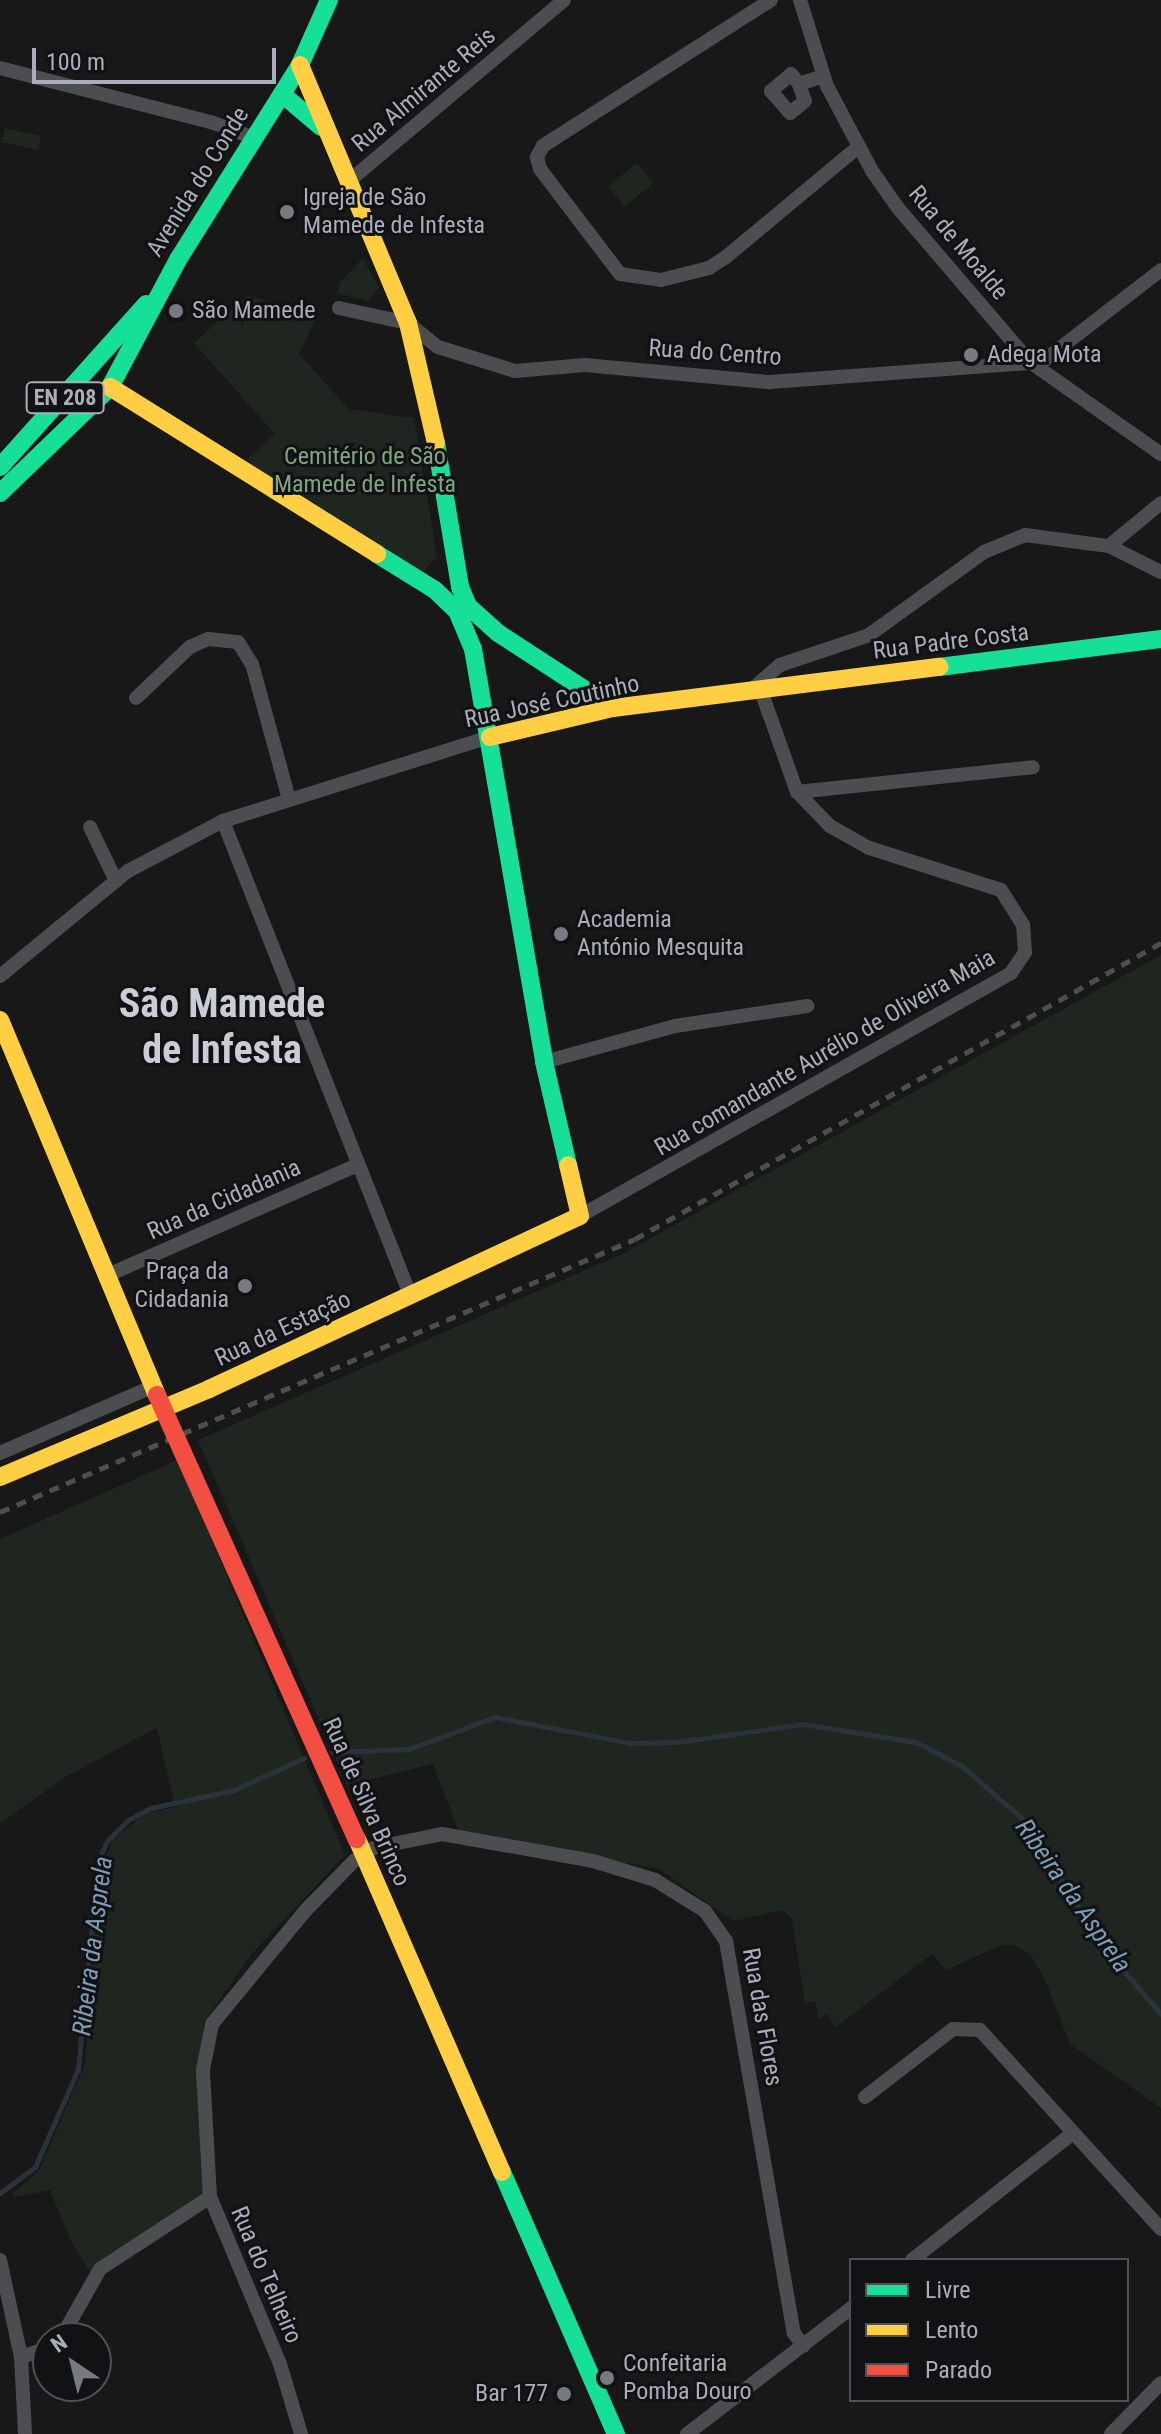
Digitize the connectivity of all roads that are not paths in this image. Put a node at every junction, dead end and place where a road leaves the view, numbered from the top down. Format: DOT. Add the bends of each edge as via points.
graph roads {
  1 [pos="329,0"];
  2 [pos="564,0"];
  3 [pos="771,0"];
  4 [pos="800,0"];
  5 [pos="300,65"];
  6 [pos="0,68"];
  7 [pos="823,76"];
  8 [pos="799,84"];
  9 [pos="282,94"];
  10 [pos="324,129"];
  11 [pos="254,138"];
  12 [pos="859,146"];
  13 [pos="348,182"];
  14 [pos="1161,270"];
  15 [pos="163,285"];
  16 [pos="339,308"];
  17 [pos="408,323"];
  18 [pos="126,325"];
  19 [pos="1030,362"];
  20 [pos="110,387"];
  21 [pos="1161,454"];
  22 [pos="0,467"];
  23 [pos="0,493"];
  24 [pos="1161,503"];
  25 [pos="1109,546"];
  26 [pos="1161,572"];
  27 [pos="458,573"];
  28 [pos="435,590"];
  29 [pos="463,609"];
  30 [pos="498,633"];
  31 [pos="1161,639"];
  32 [pos="473,649"];
  33 [pos="754,692"];
  34 [pos="136,698"];
  35 [pos="613,708"];
  36 [pos="490,737"];
  37 [pos="1033,767"];
  38 [pos="797,792"];
  39 [pos="289,799"];
  40 [pos="223,821"];
  41 [pos="90,827"];
  42 [pos="116,881"];
  43 [pos="0,976"];
  44 [pos="807,1006"];
  45 [pos="0,1020"];
  46 [pos="544,1062"];
  47 [pos="357,1165"];
  48 [pos="580,1216"];
  49 [pos="108,1275"];
  50 [pos="411,1297"];
  51 [pos="155,1390"];
  52 [pos="0,1453"];
  53 [pos="0,1476"];
  54 [pos="360,1847"];
  55 [pos="865,2097"];
  56 [pos="1070,2135"];
  57 [pos="210,2197"];
  58 [pos="1161,2229"];
  59 [pos="915,2258"];
  60 [pos="0,2260"];
  61 [pos="849,2310"];
  62 [pos="70,2322"];
  63 [pos="803,2346"];
  64 [pos="32,2353"];
  65 [pos="21,2357"];
  66 [pos="1161,2383"];
  67 [pos="25,2434"];
  68 [pos="301,2434"];
  69 [pos="616,2434"];
  70 [pos="687,2434"];
  71 [pos="1111,2434"];
  1 -- 5 [label="street, EN 208"];
  2 -- 13 [label="street, Rua Almirante Reis"];
  3 -- 12 [label="street" via="543,146 537,157 540,169 620,274 661,280 709,268 726,257"];
  4 -- 7 [label="street, Rua de Moalde"];
  5 -- 9 [label="street, Avenida do Conde / EN 208"];
  5 -- 10 [label="street"];
  6 -- 11 [label="street" via="211,122"];
  7 -- 8 [label="street"];
  7 -- 12 [label="street, Rua de Moalde"];
  9 -- 10 [label="street"];
  9 -- 11 [label="street, Avenida do Conde / EN 208"];
  10 -- 13 [label="street"];
  11 -- 15 [label="street, Avenida do Conde / EN 208"];
  12 -- 19 [label="street, Rua de Moalde" via="898,208"];
  13 -- 17 [label="street"];
  14 -- 19 [label="street" via="1042,362"];
  15 -- 18 [label="street, Avenida do Conde / EN 208"];
  15 -- 20 [label="street, Avenida do Conde / EN 208"];
  16 -- 17 [label="street"];
  17 -- 19 [label="street, Rua do Centro" via="438,347 515,371 585,365 770,382"];
  17 -- 27 [label="street" via="425,381"];
  18 -- 20 [label="street, Avenida do Conde" via="105,372"];
  18 -- 22 [label="street, Avenida do Conde / EN 208" via="91,371"];
  19 -- 21 [label="street, Rua de Moalde"];
  20 -- 23 [label="street, Avenida do Conde / EN 208"];
  20 -- 28 [label="street"];
  24 -- 25 [label="street"];
  25 -- 26 [label="street"];
  25 -- 33 [label="street" via="1025,535 984,552 869,635 780,665"];
  27 -- 28 [label="street"];
  27 -- 29 [label="street"];
  28 -- 29 [label="street"];
  29 -- 30 [label="street"];
  29 -- 32 [label="street"];
  30 -- 32 [label="street" via="483,637"];
  30 -- 35 [label="street"];
  31 -- 33 [label="street, Rua Padre Costa"];
  32 -- 36 [label="street"];
  33 -- 35 [label="street, Rua José Coutinho"];
  33 -- 38 [label="street"];
  34 -- 39 [label="street" via="190,647 208,639 238,642 252,664"];
  35 -- 36 [label="street, Rua José Coutinho"];
  36 -- 39 [label="street, Rua José Coutinho"];
  36 -- 46 [label="street"];
  37 -- 38 [label="street"];
  38 -- 48 [label="street, Rua comandante Aurélio de Oliveira Maia" via="830,826 869,848 1001,890 1023,925 1026,940 1011,973"];
  39 -- 40 [label="street, Rua José Coutinho"];
  40 -- 42 [label="street, Rua José Coutinho"];
  40 -- 47 [label="street"];
  41 -- 42 [label="street"];
  42 -- 43 [label="street, Rua José Coutinho"];
  44 -- 46 [label="street" via="675,1026"];
  45 -- 49 [label="street, Rua de Silva Brinco"];
  46 -- 48 [label="street"];
  47 -- 49 [label="street, Rua da Cidadania"];
  47 -- 50 [label="street"];
  48 -- 50 [label="street, Rua da Estação"];
  49 -- 51 [label="street, Rua de Silva Brinco"];
  50 -- 53 [label="street, Rua da Estação"];
  51 -- 52 [label="street"];
  51 -- 54 [label="street, Rua de Silva Brinco, bridge"];
  54 -- 57 [label="street, Rua do Telheiro" via="212,2024 203,2070"];
  54 -- 63 [label="street, Rua das Flores" via="442,1834 490,1841 622,1868 655,1880 705,1911 726,1941 794,2333"];
  54 -- 69 [label="street, Rua de Silva Brinco"];
  55 -- 56 [label="street" via="953,2029 968,2026 980,2030"];
  56 -- 58 [label="street"];
  56 -- 59 [label="street"];
  57 -- 62 [label="street" via="100,2269"];
  57 -- 68 [label="street, Rua do Telheiro" via="280,2364"];
  60 -- 65 [label="street"];
  61 -- 63 [label="street"];
  63 -- 70 [label="street"];
  64 -- 65 [label="street"];
  65 -- 67 [label="street"];
  66 -- 71 [label="street"];
}
